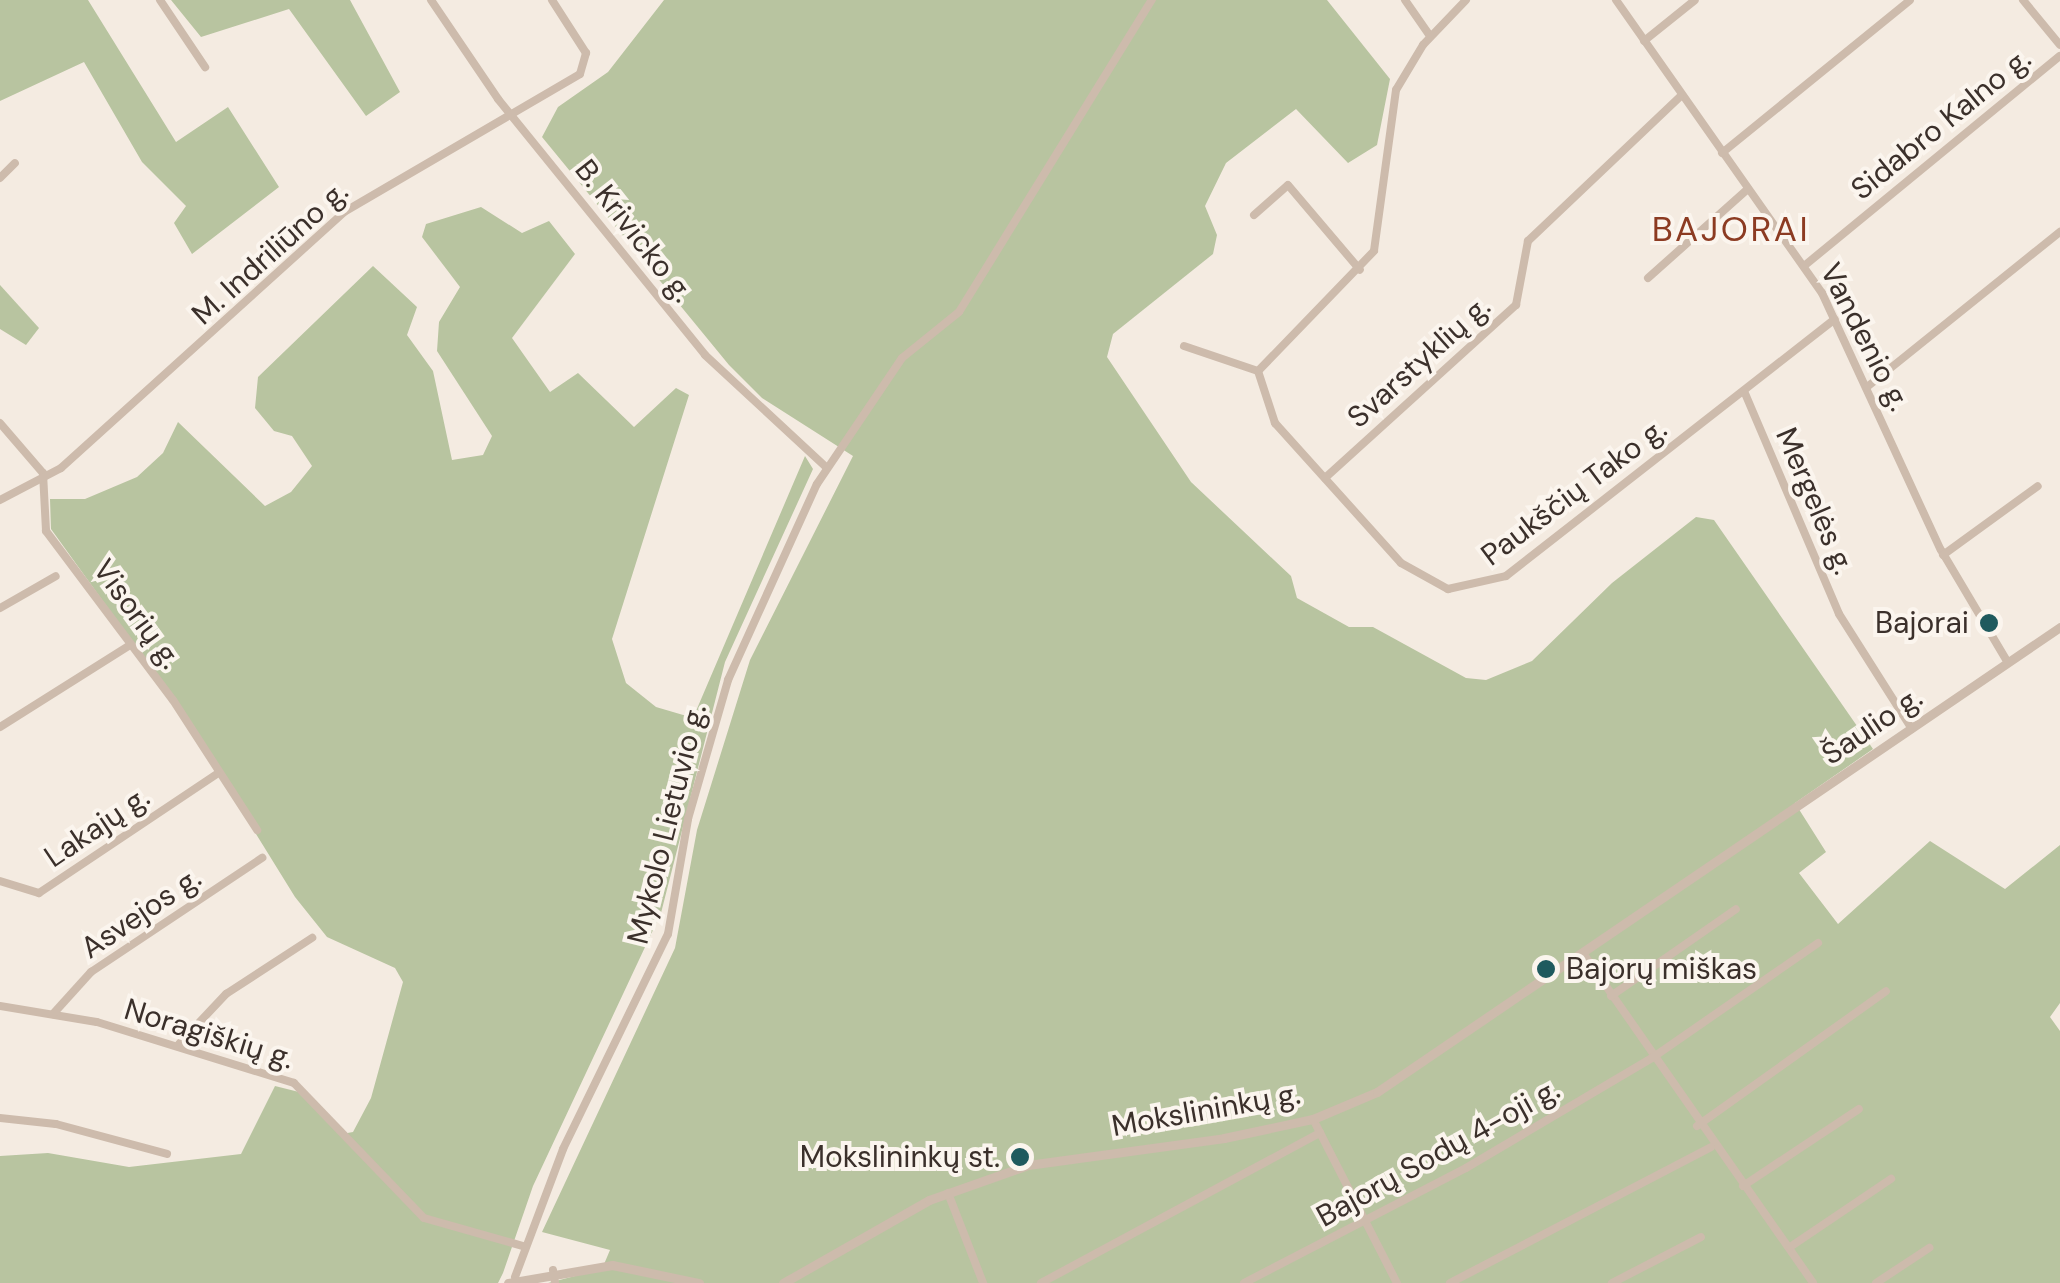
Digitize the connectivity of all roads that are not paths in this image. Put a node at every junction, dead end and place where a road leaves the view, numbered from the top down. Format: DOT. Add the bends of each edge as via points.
graph roads {
  1 [pos="160,0"];
  2 [pos="431,0"];
  3 [pos="552,0"];
  4 [pos="1152,0"];
  5 [pos="1405,0"];
  6 [pos="1466,0"];
  7 [pos="1616,0"];
  8 [pos="1694,0"];
  9 [pos="1910,0"];
  10 [pos="2023,0"];
  11 [pos="1430,36"];
  12 [pos="1644,41"];
  13 [pos="2060,45"];
  14 [pos="2060,56"];
  15 [pos="205,67"];
  16 [pos="1680,97"];
  17 [pos="513,118"];
  18 [pos="1722,153"];
  19 [pos="15,163"];
  20 [pos="0,178"];
  21 [pos="1748,189"];
  22 [pos="1254,215"];
  23 [pos="2060,232"];
  24 [pos="1804,266"];
  25 [pos="1360,270"];
  26 [pos="1648,278"];
  27 [pos="1836,319"];
  28 [pos="1184,346"];
  29 [pos="1258,371"];
  30 [pos="1867,387"];
  31 [pos="1744,391"];
  32 [pos="0,423"];
  33 [pos="826,467"];
  34 [pos="43,473"];
  35 [pos="1325,478"];
  36 [pos="2038,486"];
  37 [pos="0,500"];
  38 [pos="1943,555"];
  39 [pos="56,576"];
  40 [pos="0,608"];
  41 [pos="2060,627"];
  42 [pos="130,645"];
  43 [pos="2008,663"];
  44 [pos="0,728"];
  45 [pos="1912,729"];
  46 [pos="217,774"];
  47 [pos="257,830"];
  48 [pos="262,858"];
  49 [pos="1711,865"];
  50 [pos="0,881"];
  51 [pos="1736,909"];
  52 [pos="312,938"];
  53 [pos="1818,943"];
  54 [pos="1583,953"];
  55 [pos="1886,991"];
  56 [pos="1611,996"];
  57 [pos="0,1006"];
  58 [pos="54,1014"];
  59 [pos="180,1044"];
  60 [pos="1652,1058"];
  61 [pos="1859,1109"];
  62 [pos="0,1118"];
  63 [pos="1313,1118"];
  64 [pos="1697,1126"];
  65 [pos="1320,1133"];
  66 [pos="1711,1147"];
  67 [pos="167,1154"];
  68 [pos="1891,1180"];
  69 [pos="1742,1186"];
  70 [pos="948,1193"];
  71 [pos="1366,1222"];
  72 [pos="1701,1237"];
  73 [pos="523,1246"];
  74 [pos="1790,1247"];
  75 [pos="1929,1248"];
  76 [pos="553,1270"];
  77 [pos="512,1280"];
  78 [pos="555,1283"];
  79 [pos="699,1283"];
  80 [pos="784,1283"];
  81 [pos="983,1283"];
  82 [pos="1041,1283"];
  83 [pos="1244,1283"];
  84 [pos="1397,1283"];
  85 [pos="1450,1283"];
  86 [pos="1612,1283"];
  87 [pos="1812,1283"];
  88 [pos="1876,1283"];
  1 -- 15 [label="street"];
  2 -- 17 [label="street, B. Krivicko g."];
  3 -- 17 [label="street, M. Indriliūno g." via="586,54 580,74"];
  4 -- 33 [label="street, Mykolo Lietuvio g." via="959,312 902,358"];
  5 -- 11 [label="street"];
  6 -- 11 [label="street"];
  7 -- 12 [label="street, Vandenio g."];
  8 -- 12 [label="street"];
  9 -- 18 [label="street"];
  10 -- 13 [label="street"];
  11 -- 25 [label="street" via="1391,106 1384,222"];
  12 -- 16 [label="street, Vandenio g."];
  14 -- 24 [label="street, Sidabro Kalno g."];
  16 -- 18 [label="street, Vandenio g."];
  16 -- 35 [label="street, Svarstyklių g." via="1528,241 1516,305"];
  17 -- 33 [label="street, B. Krivicko g." via="720,372"];
  17 -- 34 [label="street, M. Indriliūno g." via="344,212 155,389 61,468"];
  18 -- 21 [label="street, Vandenio g."];
  19 -- 20 [label="street"];
  21 -- 24 [label="street, Vandenio g."];
  21 -- 26 [label="street"];
  22 -- 25 [label="street" via="1288,185"];
  23 -- 30 [label="street"];
  24 -- 27 [label="street, Vandenio g."];
  25 -- 29 [label="street"];
  27 -- 30 [label="street, Vandenio g."];
  27 -- 31 [label="street, Paukščių Tako g."];
  28 -- 29 [label="street"];
  29 -- 35 [label="street, Paukščių Tako g." via="1266,408"];
  30 -- 38 [label="street, Vandenio g."];
  31 -- 35 [label="street, Paukščių Tako g." via="1519,567 1477,588 1448,589 1414,574"];
  31 -- 45 [label="street, Mergelės g." via="1839,614"];
  32 -- 34 [label="street"];
  33 -- 73 [label="street, Mykolo Lietuvio g." via="728,680 688,819 668,934"];
  34 -- 37 [label="street, M. Indriliūno g."];
  34 -- 42 [label="street, Visorių g." via="46,531"];
  36 -- 38 [label="street"];
  38 -- 43 [label="street, Vandenio g."];
  39 -- 40 [label="street"];
  41 -- 43 [label="street, Šaulio g."];
  42 -- 44 [label="street"];
  42 -- 46 [label="street, Visorių g."];
  43 -- 45 [label="street, Šaulio g."];
  45 -- 49 [label="street, Šaulio g."];
  46 -- 47 [label="street, Visorių g."];
  46 -- 50 [label="street, Lakajų g." via="38,892"];
  48 -- 58 [label="street, Asvejos g." via="91,972"];
  49 -- 54 [label="street, Mokslininkų g."];
  51 -- 56 [label="street"];
  52 -- 59 [label="street" via="226,994"];
  53 -- 60 [label="street, Bajorų Sodų 4-oji g."];
  54 -- 56 [label="street"];
  54 -- 63 [label="street, Mokslininkų g." via="1377,1092"];
  55 -- 64 [label="street"];
  56 -- 60 [label="street"];
  57 -- 58 [label="street, Noragiškių g."];
  58 -- 59 [label="street, Noragiškių g."];
  59 -- 73 [label="street, Noragiškių g." via="294,1083 424,1218"];
  60 -- 64 [label="street"];
  60 -- 71 [label="street, Bajorų Sodų 4-oji g."];
  61 -- 69 [label="street"];
  62 -- 67 [label="street" via="56,1124"];
  63 -- 65 [label="street"];
  63 -- 70 [label="street, Mokslininkų g." via="1187,1144 1044,1160"];
  64 -- 66 [label="street"];
  65 -- 71 [label="street"];
  65 -- 82 [label="street"];
  66 -- 69 [label="street"];
  66 -- 85 [label="street"];
  68 -- 74 [label="street"];
  69 -- 74 [label="street"];
  70 -- 80 [label="street, Mokslininkų g."];
  70 -- 81 [label="street"];
  71 -- 83 [label="street, Bajorų Sodų 4-oji g."];
  71 -- 84 [label="street"];
  72 -- 86 [label="street"];
  73 -- 77 [label="street, Mykolo Lietuvio g."];
  74 -- 87 [label="street"];
  75 -- 88 [label="street"];
  76 -- 77 [label="street"];
  76 -- 78 [label="street"];
  76 -- 79 [label="street" via="612,1265"];
}
